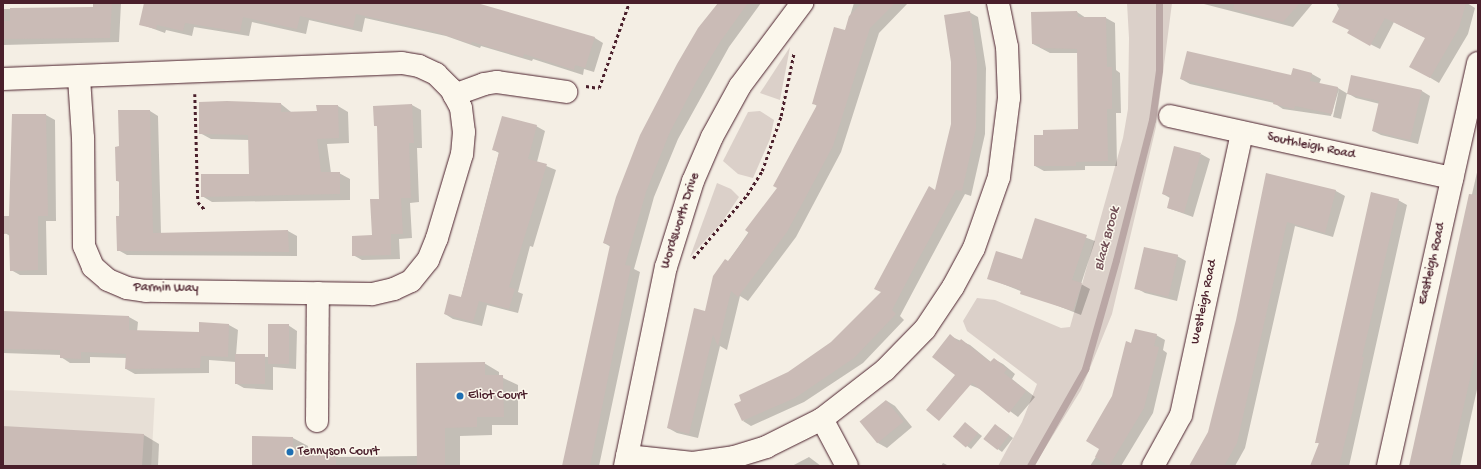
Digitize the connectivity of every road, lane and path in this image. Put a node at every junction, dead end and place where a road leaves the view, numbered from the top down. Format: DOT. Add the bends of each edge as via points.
graph roads {
  1 [pos="630,3"];
  2 [pos="998,3"];
  3 [pos="795,11"];
  4 [pos="1478,62"];
  5 [pos="193,71"];
  6 [pos="79,77"];
  7 [pos="3,79"];
  8 [pos="566,92"];
  9 [pos="454,95"];
  10 [pos="1170,116"];
  11 [pos="1242,132"];
  12 [pos="1452,178"];
  13 [pos="206,211"];
  14 [pos="666,267"];
  15 [pos="318,293"];
  16 [pos="822,419"];
  17 [pos="317,421"];
  18 [pos="626,461"];
  19 [pos="847,466"];
  20 [pos="1152,466"];
  21 [pos="1388,466"];
  1 -- 8 [label="path" via="599,88 575,84"];
  2 -- 16 [label="street" via="1007,47 1009,98 1006,141 1000,177 974,248 953,287 925,329 885,370"];
  3 -- 14 [label="street, Wordsworth Drive" via="740,86 712,137 693,181"];
  3 -- 14 [label="path" via="796,34 792,70 773,146 762,171 747,195 691,261 682,268"];
  4 -- 12 [label="street, Eastleigh Road"];
  5 -- 6 [label="street, Parmin Way"];
  5 -- 9 [label="street, Parmin Way" via="402,63 419,66 436,74"];
  5 -- 13 [label="path" via="198,202"];
  6 -- 7 [label="street, Parmin Way"];
  6 -- 15 [label="street, Parmin Way" via="83,138 84,246 93,267 108,280 127,288 146,291"];
  8 -- 9 [label="street" via="523,94 497,82"];
  9 -- 15 [label="street, Parmin Way" via="461,108 464,132 462,154 438,238 428,260 411,281 394,290 372,294"];
  10 -- 11 [label="street, Southleigh Road"];
  11 -- 12 [label="street, Southleigh Road"];
  11 -- 20 [label="street, Westleigh Road" via="1181,415"];
  12 -- 21 [label="street, Eastleigh Road"];
  14 -- 18 [label="street, Wordsworth Drive"];
  15 -- 17 [label="street"];
  16 -- 18 [label="street" via="766,447 734,457 693,463"];
  16 -- 19 [label="street"];
}
